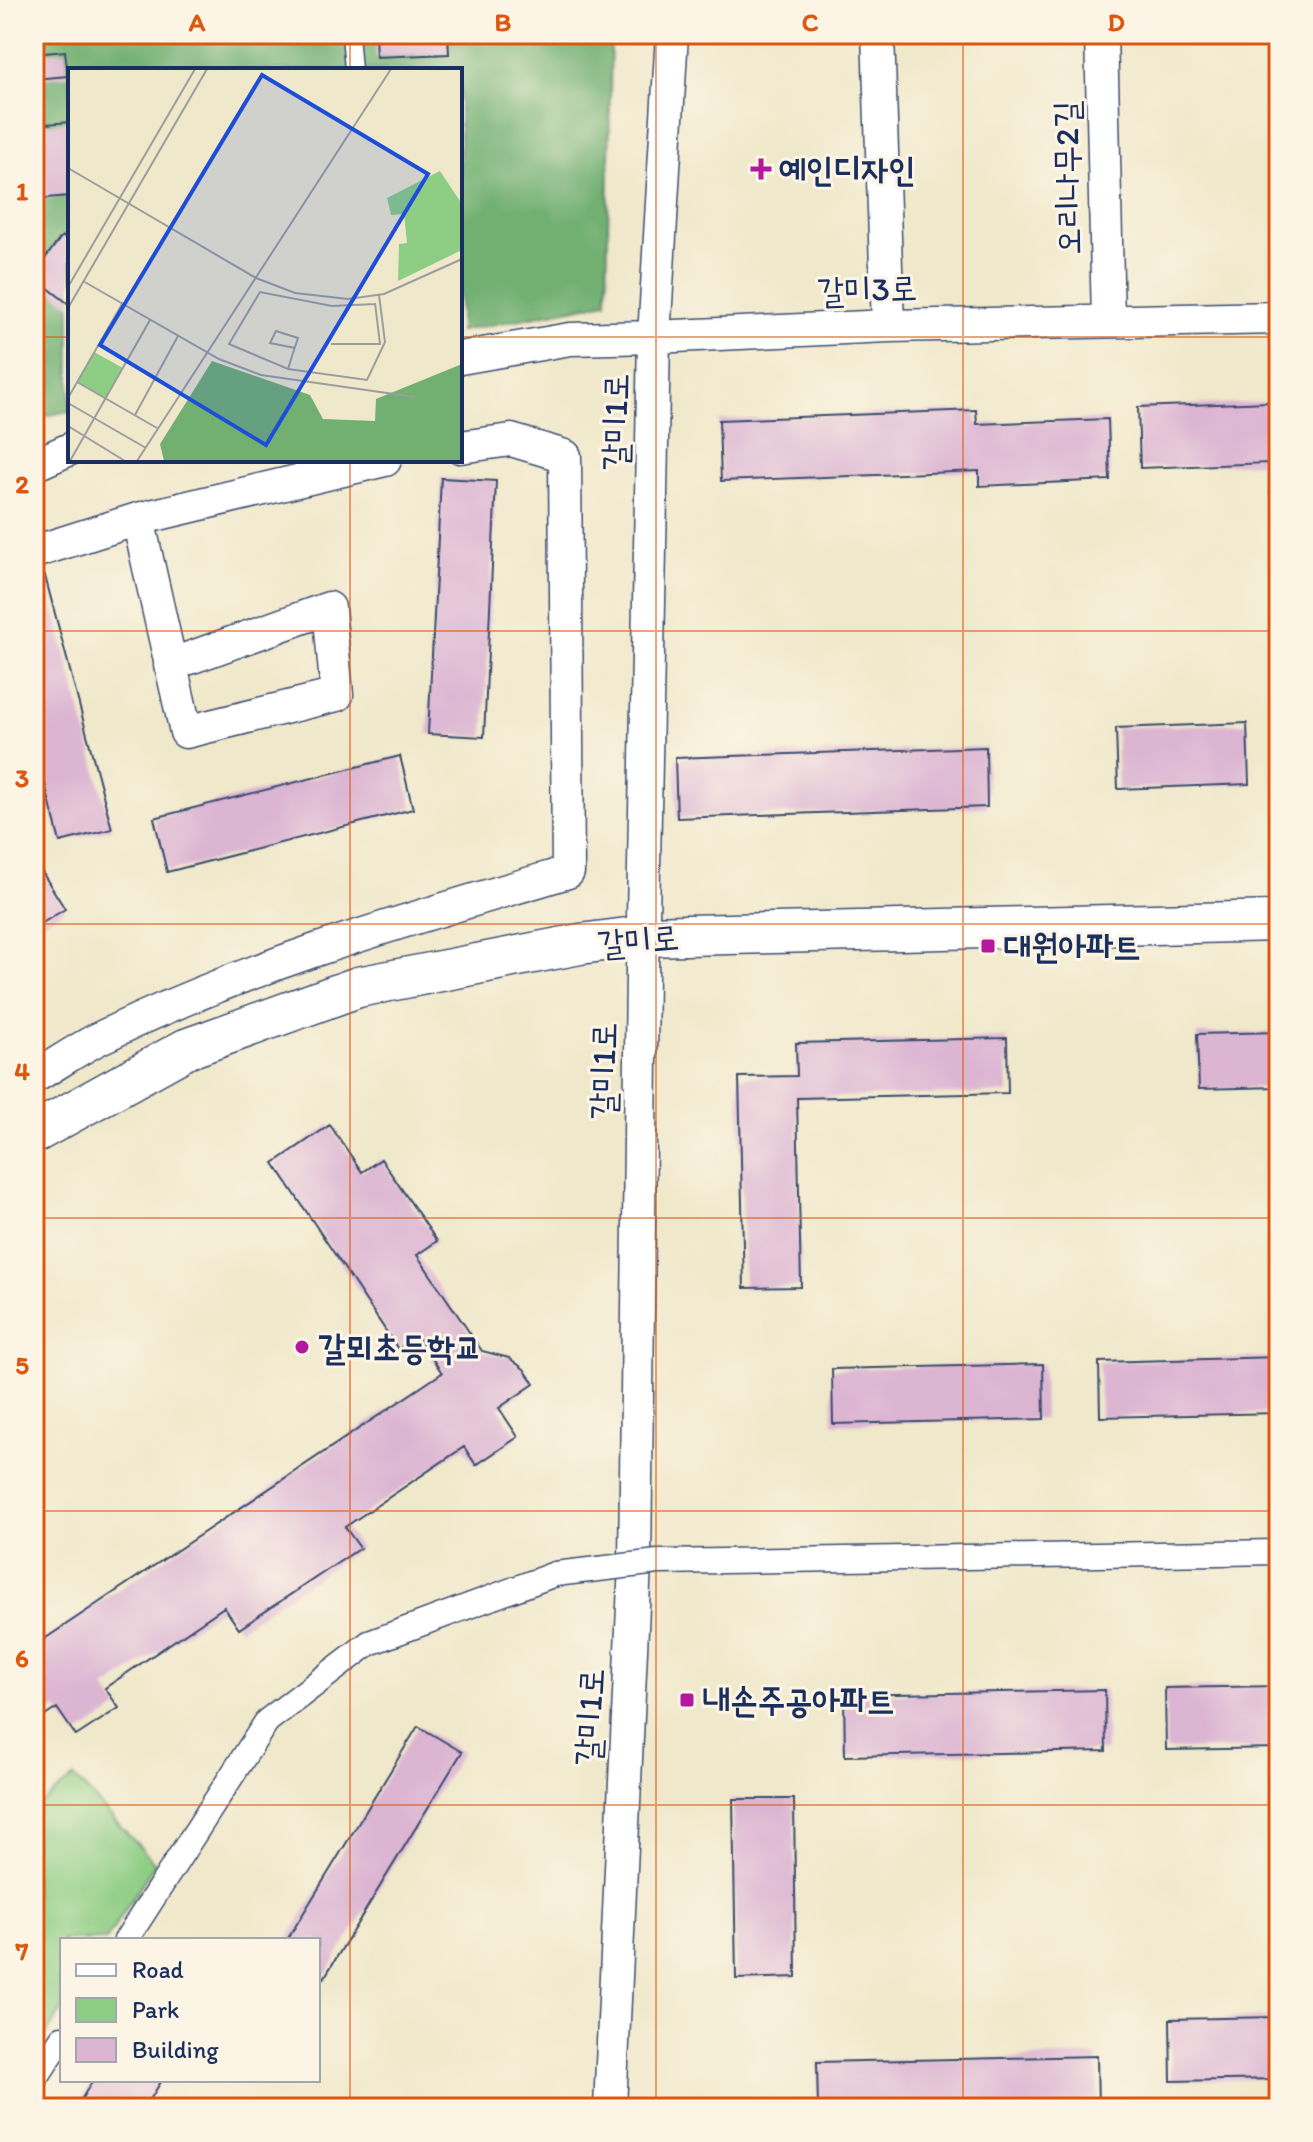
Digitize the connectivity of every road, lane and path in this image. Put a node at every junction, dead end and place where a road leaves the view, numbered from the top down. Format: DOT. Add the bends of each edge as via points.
graph roads {
  1 [pos="350,34"];
  2 [pos="672,34"];
  3 [pos="878,34"];
  4 [pos="1101,34"];
  5 [pos="353,68"];
  6 [pos="1279,318"];
  7 [pos="1108,321"];
  8 [pos="888,326"];
  9 [pos="654,337"];
  10 [pos="462,358"];
  11 [pos="462,447"];
  12 [pos="68,450"];
  13 [pos="377,462"];
  14 [pos="34,465"];
  15 [pos="138,519"];
  16 [pos="34,552"];
  17 [pos="170,665"];
  18 [pos="1279,921"];
  19 [pos="643,936"];
  20 [pos="34,1077"];
  21 [pos="34,1133"];
  22 [pos="1279,1552"];
  23 [pos="127,1938"];
  24 [pos="60,2041"];
  25 [pos="34,2081"];
  26 [pos="610,2108"];
  1 -- 5 [label="lane"];
  2 -- 9 [label="street, 갈미1로"];
  3 -- 8 [label="street"];
  4 -- 7 [label="street, 오리나무2길"];
  6 -- 7 [label="street, 갈미3로"];
  7 -- 8 [label="street, 갈미3로"];
  8 -- 9 [label="street, 갈미3로"];
  9 -- 10 [label="street, 갈미3로" via="570,339"];
  9 -- 19 [label="street, 갈미1로"];
  11 -- 20 [label="street" via="511,440 565,456 568,872 331,943 220,984 100,1038"];
  12 -- 14 [label="street"];
  13 -- 15 [label="street"];
  15 -- 16 [label="street"];
  15 -- 17 [label="street"];
  17 -- 17 [label="street" via="186,732 337,695 329,608"];
  18 -- 19 [label="street, 갈미로"];
  19 -- 21 [label="street, 갈미로" via="358,987 186,1049"];
  19 -- 26 [label="street, 갈미1로" via="635,1563"];
  22 -- 23 [label="street, bridge" via="658,1562 555,1574 369,1643 267,1721"];
  24 -- 25 [label="street"];
}
